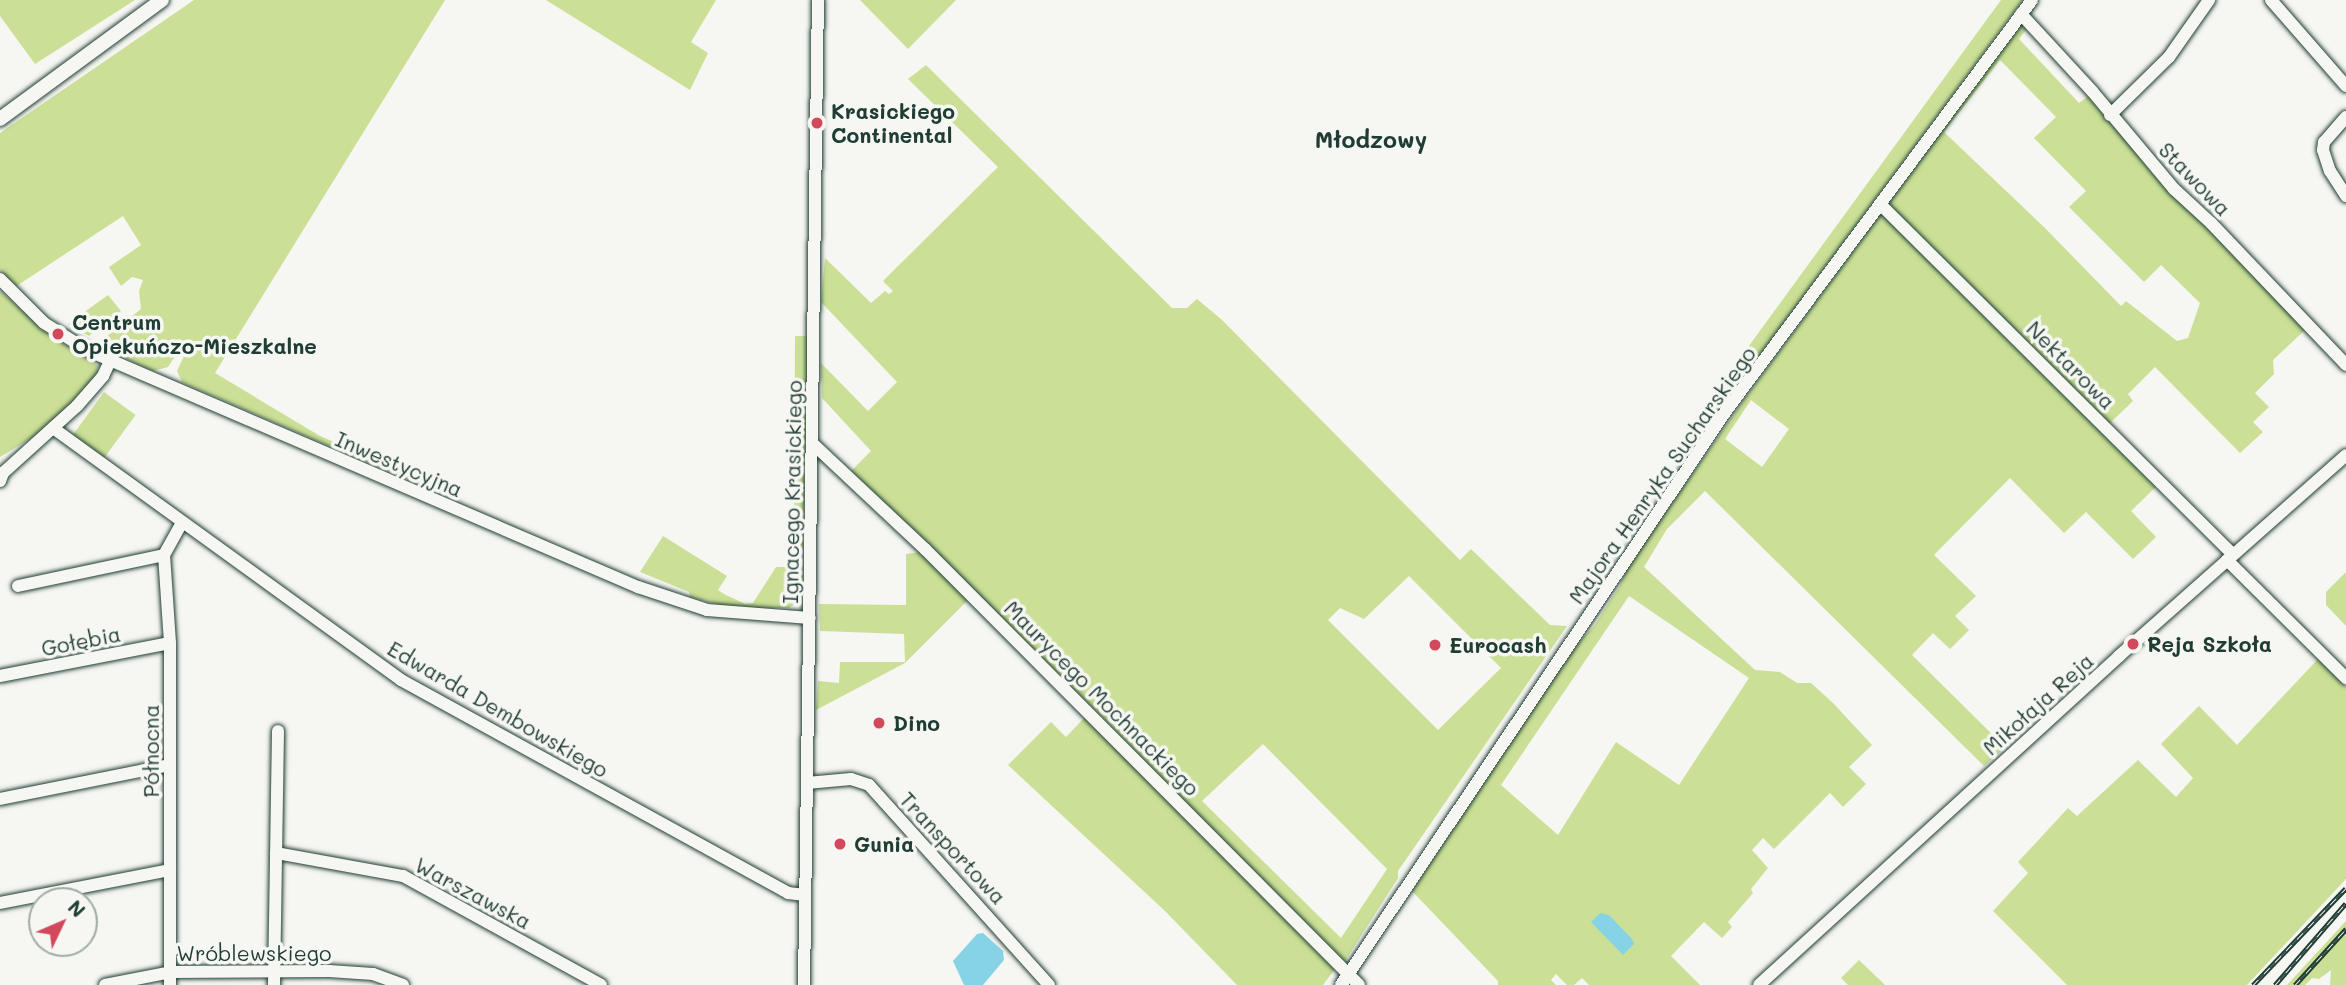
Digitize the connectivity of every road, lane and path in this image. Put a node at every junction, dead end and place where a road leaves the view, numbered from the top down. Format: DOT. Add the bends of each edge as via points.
graph roads {
  1 [pos="162,0"];
  2 [pos="818,0"];
  3 [pos="2032,0"];
  4 [pos="2209,0"];
  5 [pos="2271,0"];
  6 [pos="2021,15"];
  7 [pos="2346,86"];
  8 [pos="2110,115"];
  9 [pos="2346,117"];
  10 [pos="0,118"];
  11 [pos="2346,196"];
  12 [pos="1880,204"];
  13 [pos="0,279"];
  14 [pos="110,361"];
  15 [pos="2346,365"];
  16 [pos="53,428"];
  17 [pos="812,443"];
  18 [pos="2346,454"];
  19 [pos="0,481"];
  20 [pos="182,523"];
  21 [pos="164,555"];
  22 [pos="2229,557"];
  23 [pos="18,586"];
  24 [pos="810,618"];
  25 [pos="170,643"];
  26 [pos="0,676"];
  27 [pos="2346,678"];
  28 [pos="278,731"];
  29 [pos="170,765"];
  30 [pos="807,783"];
  31 [pos="0,799"];
  32 [pos="276,853"];
  33 [pos="170,870"];
  34 [pos="805,895"];
  35 [pos="0,903"];
  36 [pos="170,979"];
  37 [pos="274,979"];
  38 [pos="373,979"];
  39 [pos="1345,980"];
  40 [pos="105,985"];
  41 [pos="402,985"];
  42 [pos="601,985"];
  43 [pos="804,985"];
  44 [pos="1049,985"];
  45 [pos="1359,985"];
  46 [pos="1759,985"];
  1 -- 10 [label="main road"];
  2 -- 17 [label="street, Ignacego Krasickiego"];
  3 -- 6 [label="street, Majora Henryka Sucharskiego"];
  4 -- 8 [label="street" via="2169,57"];
  5 -- 7 [label="street"];
  6 -- 8 [label="street, Stawowa"];
  6 -- 12 [label="street, Majora Henryka Sucharskiego"];
  8 -- 15 [label="street, Stawowa" via="2174,189"];
  9 -- 11 [label="street" via="2324,142 2323,150"];
  12 -- 22 [label="street, Nektarowa"];
  12 -- 39 [label="street, Majora Henryka Sucharskiego" via="1686,469"];
  13 -- 14 [label="street, Inwestycyjna" via="51,328"];
  14 -- 16 [label="street" via="103,376"];
  14 -- 24 [label="street, Inwestycyjna" via="661,596 707,610"];
  16 -- 19 [label="street" via="3,473"];
  16 -- 20 [label="street, Edwarda Dembowskiego"];
  17 -- 24 [label="street, Ignacego Krasickiego"];
  17 -- 39 [label="street, Maurycego Mochnackiego" via="916,540"];
  18 -- 22 [label="street, Mikołaja Reja"];
  20 -- 21 [label="street"];
  20 -- 34 [label="street, Edwarda Dembowskiego" via="401,680 788,892"];
  21 -- 23 [label="street"];
  21 -- 25 [label="street, Północna"];
  22 -- 27 [label="street, Nektarowa"];
  22 -- 46 [label="street, Mikołaja Reja"];
  24 -- 30 [label="street, Ignacego Krasickiego"];
  25 -- 26 [label="street, Gołębia"];
  25 -- 29 [label="street, Północna"];
  28 -- 32 [label="street"];
  29 -- 31 [label="street"];
  29 -- 33 [label="street, Północna"];
  30 -- 34 [label="street, Ignacego Krasickiego"];
  30 -- 44 [label="street, Transportowa" via="851,779 869,785"];
  32 -- 37 [label="street"];
  32 -- 42 [label="street, Warszawska" via="403,876"];
  33 -- 35 [label="street"];
  33 -- 36 [label="street, Północna"];
  34 -- 43 [label="street, Ignacego Krasickiego"];
  36 -- 37 [label="street, Wróblewskiego"];
  36 -- 40 [label="street, Wróblewskiego"];
  37 -- 38 [label="street, Wróblewskiego"];
  38 -- 41 [label="street, Wróblewskiego"];
  39 -- 45 [label="street, Maurycego Mochnackiego"];
}
